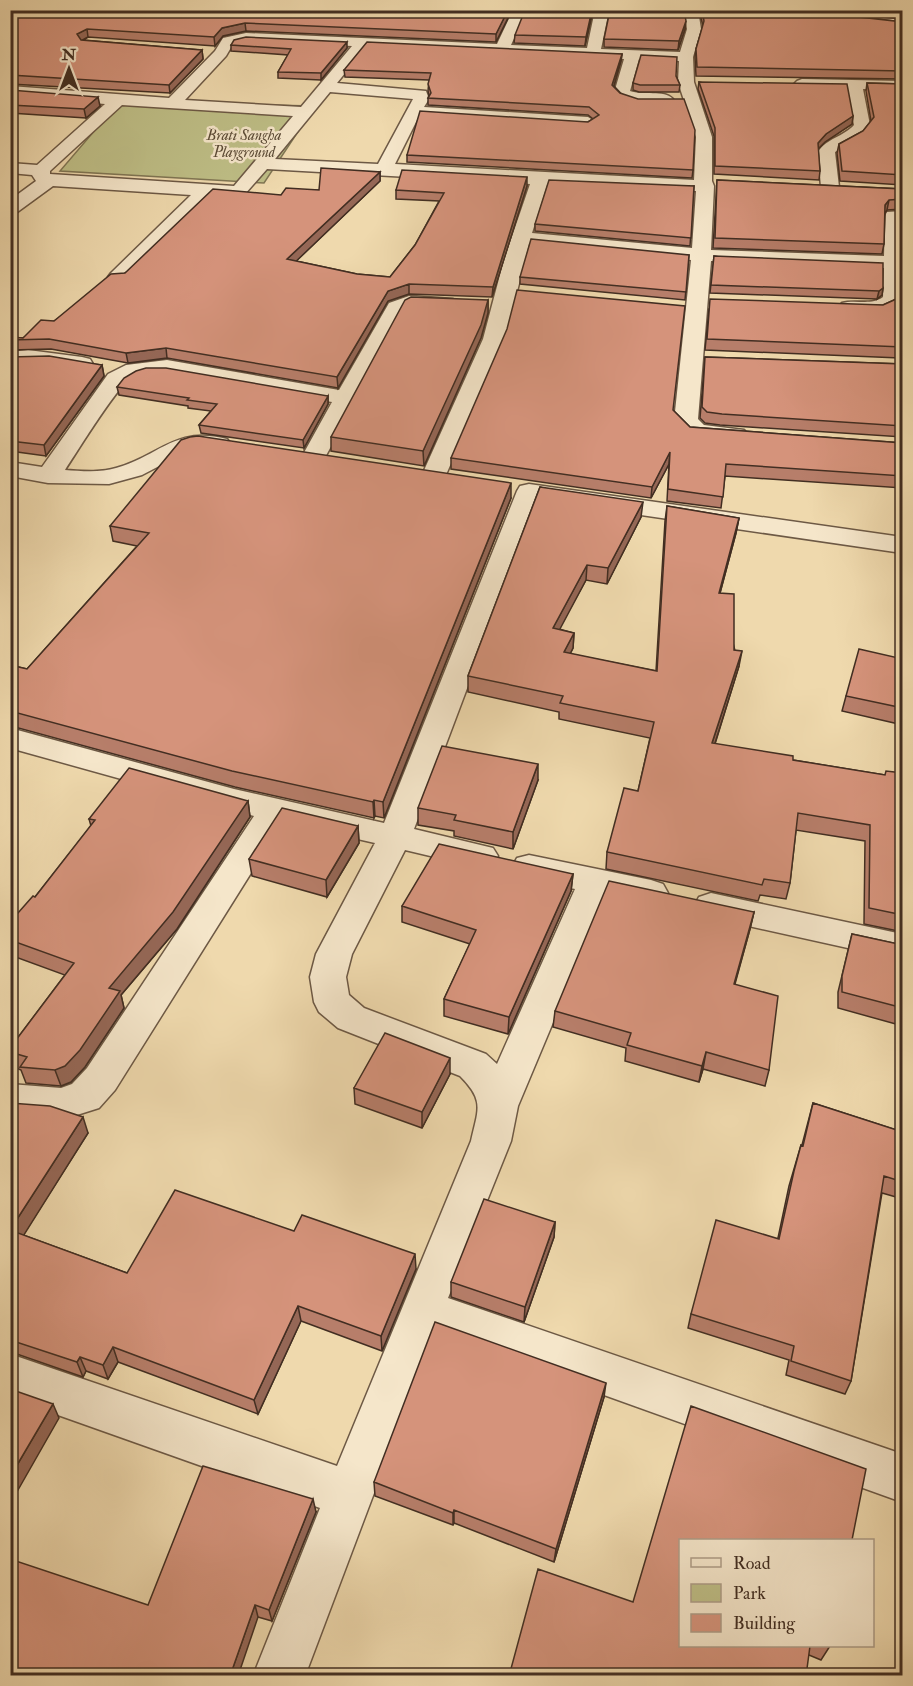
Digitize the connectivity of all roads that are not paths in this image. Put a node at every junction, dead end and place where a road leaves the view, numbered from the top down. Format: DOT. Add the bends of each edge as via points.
graph roads {
  1 [pos="520,10"];
  2 [pos="602,10"];
  3 [pos="691,10"];
  4 [pos="860,10"];
  5 [pos="903,24"];
  6 [pos="240,25"];
  7 [pos="471,32"];
  8 [pos="233,39"];
  9 [pos="363,44"];
  10 [pos="462,45"];
  11 [pos="503,47"];
  12 [pos="199,52"];
  13 [pos="593,52"];
  14 [pos="221,53"];
  15 [pos="633,54"];
  16 [pos="686,57"];
  17 [pos="782,84"];
  18 [pos="854,85"];
  19 [pos="903,85"];
  20 [pos="326,87"];
  21 [pos="692,88"];
  22 [pos="10,91"];
  23 [pos="118,100"];
  24 [pos="173,104"];
  25 [pos="414,111"];
  26 [pos="304,112"];
  27 [pos="588,122"];
  28 [pos="263,164"];
  29 [pos="10,168"];
  30 [pos="384,169"];
  31 [pos="45,175"];
  32 [pos="540,179"];
  33 [pos="726,182"];
  34 [pos="704,183"];
  35 [pos="807,186"];
  36 [pos="830,188"];
  37 [pos="851,189"];
  38 [pos="206,191"];
  39 [pos="10,209"];
  40 [pos="903,216"];
  41 [pos="521,238"];
  42 [pos="701,255"];
  43 [pos="893,262"];
  44 [pos="118,277"];
  45 [pos="530,293"];
  46 [pos="505,298"];
  47 [pos="721,302"];
  48 [pos="697,305"];
  49 [pos="673,306"];
  50 [pos="826,306"];
  51 [pos="691,358"];
  52 [pos="714,359"];
  53 [pos="10,360"];
  54 [pos="126,371"];
  55 [pos="347,398"];
  56 [pos="754,436"];
  57 [pos="246,448"];
  58 [pos="313,458"];
  59 [pos="10,469"];
  60 [pos="48,476"];
  61 [pos="433,477"];
  62 [pos="903,545"];
  63 [pos="10,738"];
  64 [pos="275,809"];
  65 [pos="395,837"];
  66 [pos="595,881"];
  67 [pos="903,947"];
  68 [pos="10,1100"];
  69 [pos="498,1106"];
  70 [pos="422,1310"];
  71 [pos="10,1376"];
  72 [pos="903,1478"];
  73 [pos="349,1494"];
  74 [pos="279,1676"];
  1 -- 11 [label="street"];
  2 -- 13 [label="street"];
  3 -- 16 [label="street" via="694,29"];
  4 -- 5 [label="street" via="863,20"];
  6 -- 8 [label="street"];
  7 -- 10 [label="street"];
  8 -- 9 [label="street" via="274,37"];
  8 -- 14 [label="street"];
  9 -- 10 [label="street"];
  9 -- 20 [label="street"];
  10 -- 11 [label="street"];
  11 -- 13 [label="street"];
  12 -- 14 [label="street"];
  13 -- 15 [label="street"];
  14 -- 24 [label="street"];
  15 -- 16 [label="street"];
  15 -- 21 [label="street" via="622,93 637,99"];
  16 -- 21 [label="street"];
  17 -- 18 [label="street"];
  18 -- 19 [label="street"];
  18 -- 36 [label="street" via="862,125 854,135 826,152"];
  20 -- 25 [label="street" via="420,94"];
  20 -- 26 [label="street"];
  21 -- 34 [label="street" via="704,137"];
  22 -- 23 [label="street"];
  23 -- 24 [label="street"];
  23 -- 31 [label="street"];
  24 -- 26 [label="street"];
  25 -- 27 [label="street"];
  25 -- 30 [label="street"];
  26 -- 28 [label="street"];
  28 -- 30 [label="street"];
  28 -- 38 [label="street" via="238,191"];
  29 -- 31 [label="street"];
  30 -- 32 [label="street"];
  31 -- 38 [label="street"];
  31 -- 39 [label="street"];
  32 -- 34 [label="street"];
  32 -- 41 [label="street"];
  33 -- 34 [label="street"];
  34 -- 42 [label="street"];
  35 -- 36 [label="street"];
  36 -- 37 [label="street"];
  38 -- 44 [label="street"];
  40 -- 43 [label="street" via="894,216"];
  41 -- 42 [label="street"];
  41 -- 46 [label="street"];
  42 -- 43 [label="street"];
  42 -- 48 [label="street"];
  43 -- 50 [label="street" via="891,302 881,307"];
  45 -- 46 [label="street"];
  46 -- 55 [label="street" via="476,304 409,302 396,307"];
  46 -- 61 [label="street" via="485,363"];
  47 -- 48 [label="street"];
  48 -- 49 [label="street"];
  48 -- 51 [label="street"];
  51 -- 52 [label="street"];
  51 -- 56 [label="street" via="686,421 697,430"];
  53 -- 54 [label="street" via="36,356"];
  54 -- 55 [label="street" via="167,367"];
  54 -- 60 [label="street" via="116,379"];
  55 -- 58 [label="street"];
  57 -- 60 [label="street" via="190,442 119,475"];
  59 -- 60 [label="street"];
  62 -- 65 [label="street" via="518,489"];
  63 -- 64 [label="street"];
  64 -- 65 [label="street"];
  64 -- 68 [label="street" via="85,1097 61,1104"];
  65 -- 66 [label="street"];
  65 -- 69 [label="street" via="334,954 328,977 332,1002 351,1018 473,1065 491,1082"];
  66 -- 67 [label="street"];
  66 -- 69 [label="street"];
  69 -- 70 [label="street" via="488,1152"];
  70 -- 72 [label="street"];
  70 -- 73 [label="street"];
  71 -- 73 [label="street"];
  73 -- 74 [label="street"];
}
